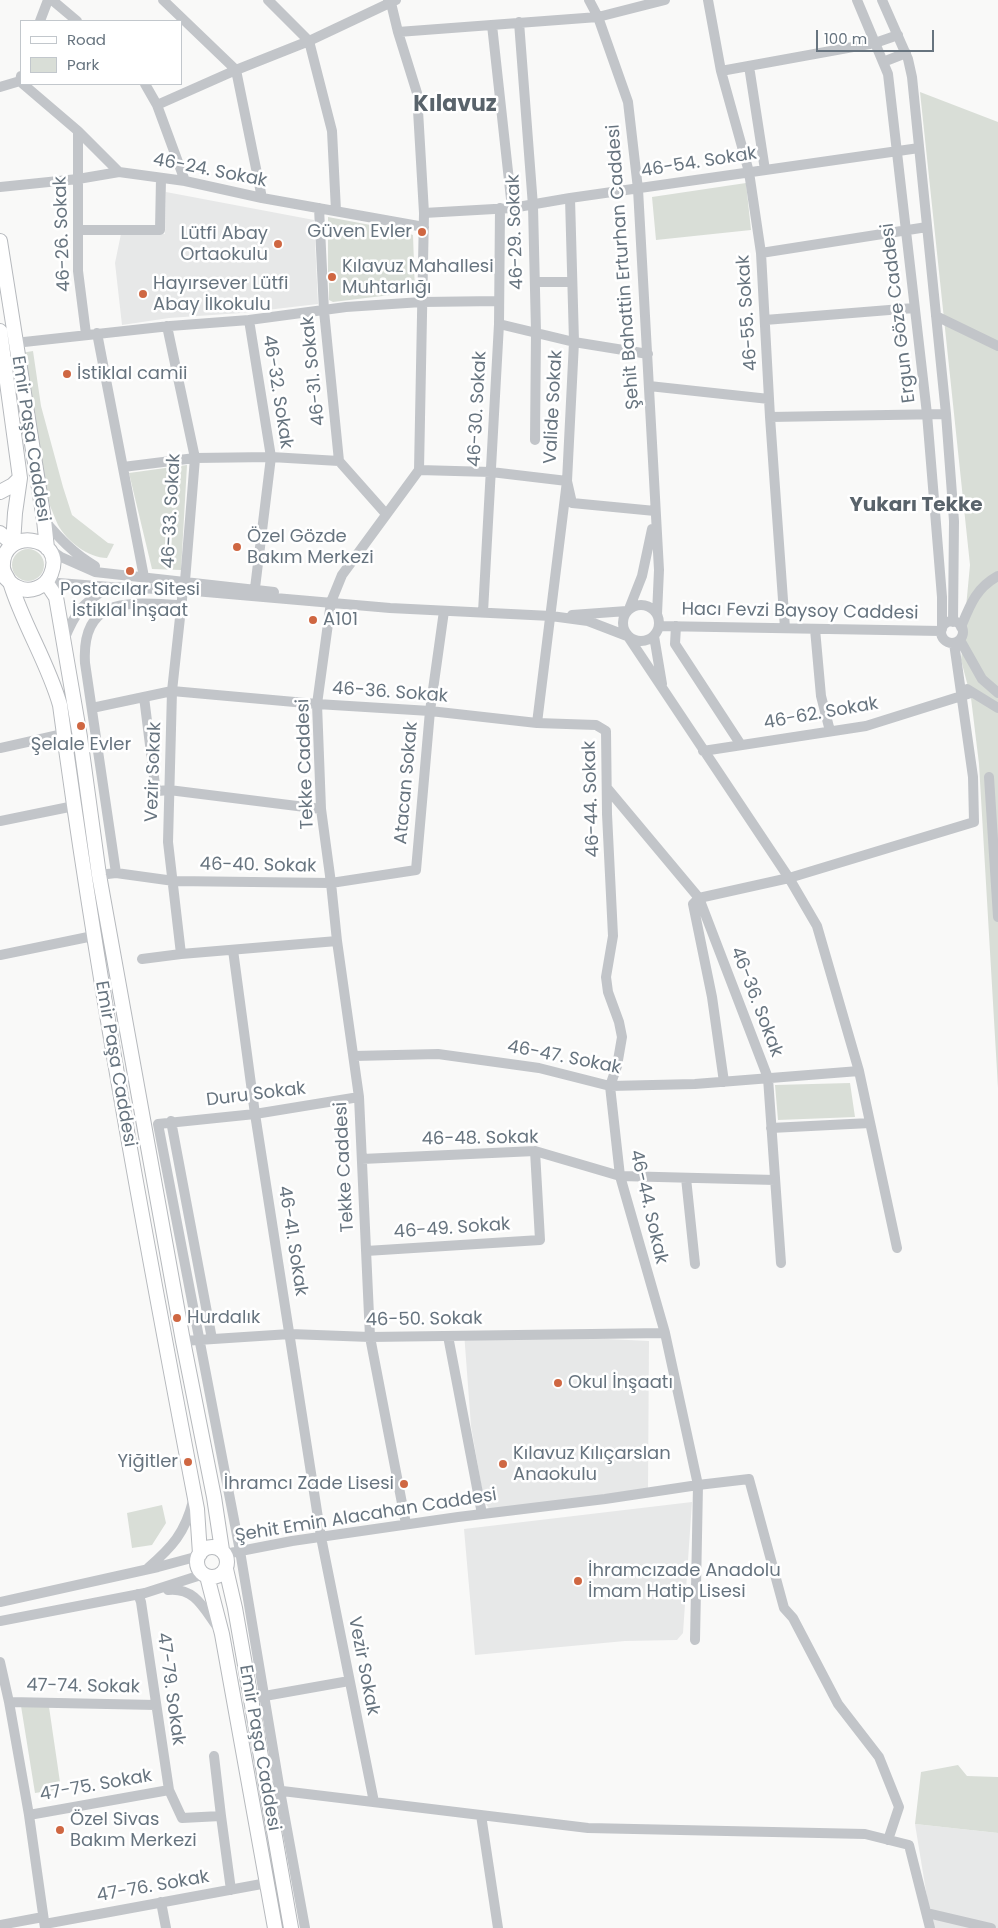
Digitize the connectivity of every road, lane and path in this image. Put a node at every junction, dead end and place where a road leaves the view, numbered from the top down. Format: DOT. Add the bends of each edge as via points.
graph roads {
  1 [pos="48,0"];
  2 [pos="52,0"];
  3 [pos="162,0"];
  4 [pos="268,0"];
  5 [pos="589,0"];
  6 [pos="665,0"];
  7 [pos="708,0"];
  8 [pos="857,0"];
  9 [pos="882,0"];
  10 [pos="392,1"];
  11 [pos="598,17"];
  12 [pos="40,20"];
  13 [pos="76,20"];
  14 [pos="519,22"];
  15 [pos="492,25"];
  16 [pos="398,32"];
  17 [pos="898,35"];
  18 [pos="309,41"];
  19 [pos="875,44"];
  20 [pos="906,53"];
  21 [pos="883,62"];
  22 [pos="749,66"];
  23 [pos="236,70"];
  24 [pos="721,71"];
  25 [pos="20,81"];
  26 [pos="25,85"];
  27 [pos="146,85"];
  28 [pos="0,87"];
  29 [pos="157,105"];
  30 [pos="78,132"];
  31 [pos="920,148"];
  32 [pos="896,151"];
  33 [pos="765,170"];
  34 [pos="119,172"];
  35 [pos="749,172"];
  36 [pos="161,178"];
  37 [pos="78,179"];
  38 [pos="185,181"];
  39 [pos="0,188"];
  40 [pos="638,189"];
  41 [pos="262,198"];
  42 [pos="570,198"];
  43 [pos="533,206"];
  44 [pos="319,208"];
  45 [pos="500,208"];
  46 [pos="512,208"];
  47 [pos="336,211"];
  48 [pos="424,213"];
  49 [pos="927,227"];
  50 [pos="424,228"];
  51 [pos="78,230"];
  52 [pos="905,232"];
  53 [pos="0,241"];
  54 [pos="761,254"];
  55 [pos="535,282"];
  56 [pos="572,282"];
  57 [pos="499,301"];
  58 [pos="422,302"];
  59 [pos="914,308"];
  60 [pos="324,311"];
  61 [pos="936,316"];
  62 [pos="249,320"];
  63 [pos="765,320"];
  64 [pos="499,324"];
  65 [pos="167,326"];
  66 [pos="0,331"];
  67 [pos="536,332"];
  68 [pos="92,334"];
  69 [pos="574,342"];
  70 [pos="15,343"];
  71 [pos="998,346"];
  72 [pos="648,354"];
  73 [pos="3,378"];
  74 [pos="650,386"];
  75 [pos="769,399"];
  76 [pos="927,414"];
  77 [pos="946,414"];
  78 [pos="770,417"];
  79 [pos="535,440"];
  80 [pos="272,457"];
  81 [pos="195,458"];
  82 [pos="339,461"];
  83 [pos="122,467"];
  84 [pos="419,470"];
  85 [pos="491,472"];
  86 [pos="20,478"];
  87 [pos="566,481"];
  88 [pos="0,492"];
  89 [pos="655,511"];
  90 [pos="15,513"];
  91 [pos="386,514"];
  92 [pos="44,520"];
  93 [pos="954,521"];
  94 [pos="936,522"];
  95 [pos="0,534"];
  96 [pos="954,540"];
  97 [pos="937,541"];
  98 [pos="13,544"];
  99 [pos="47,548"];
  100 [pos="109,574"];
  101 [pos="998,576"];
  102 [pos="144,577"];
  103 [pos="3,579"];
  104 [pos="46,582"];
  105 [pos="184,585"];
  106 [pos="110,587"];
  107 [pos="255,588"];
  108 [pos="331,602"];
  109 [pos="181,605"];
  110 [pos="628,610"];
  111 [pos="444,611"];
  112 [pos="483,612"];
  113 [pos="657,614"];
  114 [pos="552,616"];
  115 [pos="957,624"];
  116 [pos="659,626"];
  117 [pos="676,626"];
  118 [pos="785,628"];
  119 [pos="815,629"];
  120 [pos="942,630"];
  121 [pos="654,636"];
  122 [pos="628,637"];
  123 [pos="957,641"];
  124 [pos="63,644"];
  125 [pos="663,690"];
  126 [pos="172,691"];
  127 [pos="998,692"];
  128 [pos="966,694"];
  129 [pos="144,697"];
  130 [pos="317,704"];
  131 [pos="92,708"];
  132 [pos="998,708"];
  133 [pos="430,711"];
  134 [pos="537,723"];
  135 [pos="830,731"];
  136 [pos="64,734"];
  137 [pos="741,745"];
  138 [pos="0,748"];
  139 [pos="703,751"];
  140 [pos="973,777"];
  141 [pos="993,778"];
  142 [pos="607,788"];
  143 [pos="169,790"];
  144 [pos="74,806"];
  145 [pos="321,809"];
  146 [pos="0,821"];
  147 [pos="996,864"];
  148 [pos="416,870"];
  149 [pos="116,873"];
  150 [pos="100,875"];
  151 [pos="789,878"];
  152 [pos="174,881"];
  153 [pos="331,883"];
  154 [pos="699,898"];
  155 [pos="998,918"];
  156 [pos="93,936"];
  157 [pos="336,941"];
  158 [pos="233,950"];
  159 [pos="181,954"];
  160 [pos="0,955"];
  161 [pos="142,959"];
  162 [pos="354,1056"];
  163 [pos="859,1071"];
  164 [pos="768,1078"];
  165 [pos="724,1082"];
  166 [pos="610,1086"];
  167 [pos="359,1097"];
  168 [pos="255,1114"];
  169 [pos="171,1121"];
  170 [pos="870,1122"];
  171 [pos="771,1128"];
  172 [pos="535,1151"];
  173 [pos="362,1159"];
  174 [pos="620,1176"];
  175 [pos="686,1178"];
  176 [pos="775,1180"];
  177 [pos="897,1248"];
  178 [pos="366,1250"];
  179 [pos="781,1263"];
  180 [pos="695,1264"];
  181 [pos="665,1333"];
  182 [pos="290,1334"];
  183 [pos="448,1336"];
  184 [pos="370,1337"];
  185 [pos="212,1339"];
  186 [pos="201,1340"];
  187 [pos="183,1341"];
  188 [pos="698,1485"];
  189 [pos="195,1496"];
  190 [pos="482,1514"];
  191 [pos="406,1524"];
  192 [pos="321,1537"];
  193 [pos="240,1550"];
  194 [pos="224,1552"];
  195 [pos="199,1555"];
  196 [pos="226,1569"];
  197 [pos="146,1570"];
  198 [pos="205,1575"];
  199 [pos="141,1593"];
  200 [pos="0,1602"];
  201 [pos="0,1621"];
  202 [pos="222,1634"];
  203 [pos="695,1640"];
  204 [pos="0,1662"];
  205 [pos="350,1681"];
  206 [pos="264,1696"];
  207 [pos="250,1699"];
  208 [pos="9,1702"];
  209 [pos="156,1705"];
  210 [pos="214,1756"];
  211 [pos="266,1788"];
  212 [pos="169,1790"];
  213 [pos="280,1791"];
  214 [pos="374,1802"];
  215 [pos="29,1814"];
  216 [pos="481,1815"];
  217 [pos="221,1816"];
  218 [pos="888,1840"];
  219 [pos="267,1883"];
  220 [pos="231,1890"];
  221 [pos="160,1902"];
  222 [pos="927,1913"];
  223 [pos="44,1923"];
  224 [pos="0,1925"];
  225 [pos="166,1928"];
  226 [pos="275,1928"];
  227 [pos="291,1928"];
  228 [pos="305,1928"];
  229 [pos="498,1928"];
  230 [pos="930,1928"];
  231 [pos="991,1928"];
  1 -- 12 [label="street"];
  2 -- 13 [label="street"];
  3 -- 23 [label="street"];
  4 -- 18 [label="street"];
  5 -- 11 [label="street, Şehit Bahattin Erturhan Caddesi"];
  6 -- 11 [label="street"];
  7 -- 24 [label="street, 46-55. Sokak"];
  8 -- 19 [label="street, Ergun Göze Caddesi"];
  9 -- 17 [label="street, Ergun Göze Caddesi"];
  10 -- 16 [label="street"];
  10 -- 18 [label="street"];
  11 -- 14 [label="street"];
  11 -- 40 [label="street, Şehit Bahattin Erturhan Caddesi" via="628,102"];
  14 -- 15 [label="street"];
  14 -- 43 [label="street, 46-29. Sokak"];
  15 -- 16 [label="street"];
  15 -- 46 [label="street, 46-29. Sokak"];
  16 -- 48 [label="street" via="417,93"];
  17 -- 19 [label="street"];
  17 -- 20 [label="street, Ergun Göze Caddesi"];
  18 -- 23 [label="street"];
  18 -- 47 [label="street" via="332,131"];
  19 -- 21 [label="street, Ergun Göze Caddesi"];
  19 -- 22 [label="street"];
  20 -- 21 [label="street"];
  20 -- 31 [label="street, Ergun Göze Caddesi"];
  21 -- 32 [label="street, Ergun Göze Caddesi" via="888,74"];
  22 -- 24 [label="street"];
  22 -- 33 [label="street"];
  23 -- 29 [label="street"];
  23 -- 41 [label="street"];
  24 -- 35 [label="street, 46-55. Sokak"];
  25 -- 28 [label="street"];
  26 -- 30 [label="street"];
  27 -- 29 [label="street"];
  29 -- 38 [label="street"];
  30 -- 34 [label="street"];
  30 -- 37 [label="street, 46-26. Sokak"];
  31 -- 32 [label="street, 46-54. Sokak"];
  31 -- 49 [label="street, Ergun Göze Caddesi"];
  32 -- 33 [label="street, 46-54. Sokak"];
  32 -- 52 [label="street, Ergun Göze Caddesi"];
  33 -- 35 [label="street, 46-54. Sokak"];
  34 -- 36 [label="street, 46-24. Sokak"];
  34 -- 37 [label="street, 46-24. Sokak"];
  35 -- 40 [label="street, 46-54. Sokak"];
  35 -- 54 [label="street, 46-55. Sokak"];
  36 -- 38 [label="street, 46-24. Sokak"];
  36 -- 51 [label="street" via="160,230"];
  37 -- 39 [label="street, 46-24. Sokak"];
  37 -- 51 [label="street, 46-26. Sokak"];
  38 -- 41 [label="street, 46-24. Sokak"];
  40 -- 42 [label="street, 46-54. Sokak"];
  40 -- 72 [label="street, Şehit Bahattin Erturhan Caddesi"];
  41 -- 44 [label="street, 46-24. Sokak"];
  42 -- 43 [label="street, 46-54. Sokak"];
  42 -- 56 [label="street, Valide Sokak"];
  43 -- 46 [label="street, 46-54. Sokak"];
  43 -- 55 [label="street, 46-29. Sokak"];
  44 -- 47 [label="street, 46-24. Sokak"];
  44 -- 60 [label="street, 46-31. Sokak"];
  45 -- 46 [label="street, 46-54. Sokak"];
  45 -- 48 [label="street, 46-54. Sokak"];
  45 -- 57 [label="street, 46-30. Sokak"];
  47 -- 50 [label="street, 46-24. Sokak"];
  48 -- 50 [label="street"];
  49 -- 52 [label="street"];
  49 -- 61 [label="street, Ergun Göze Caddesi"];
  50 -- 58 [label="street"];
  51 -- 68 [label="street, 46-26. Sokak" via="78,271"];
  52 -- 54 [label="street"];
  52 -- 59 [label="street, Ergun Göze Caddesi"];
  53 -- 70 [label="main road, Emir Paşa Caddesi"];
  54 -- 63 [label="street, 46-55. Sokak"];
  55 -- 56 [label="street"];
  55 -- 67 [label="street, 46-29. Sokak"];
  56 -- 69 [label="street, Valide Sokak"];
  57 -- 58 [label="street"];
  57 -- 64 [label="street, 46-30. Sokak"];
  58 -- 60 [label="street"];
  58 -- 84 [label="street"];
  59 -- 63 [label="street"];
  59 -- 76 [label="street, Ergun Göze Caddesi"];
  60 -- 62 [label="street"];
  60 -- 82 [label="street, 46-31. Sokak"];
  61 -- 71 [label="street"];
  61 -- 77 [label="street, Ergun Göze Caddesi"];
  62 -- 65 [label="street"];
  62 -- 80 [label="street, 46-32. Sokak"];
  63 -- 75 [label="street, 46-55. Sokak"];
  64 -- 67 [label="street"];
  64 -- 85 [label="street, 46-30. Sokak"];
  65 -- 68 [label="street"];
  65 -- 81 [label="street, 46-33. Sokak"];
  66 -- 73 [label="main road, Emir Paşa Caddesi"];
  67 -- 69 [label="street"];
  67 -- 79 [label="street, 46-29. Sokak"];
  68 -- 70 [label="street"];
  68 -- 83 [label="street, 46-26. Sokak"];
  69 -- 72 [label="street"];
  69 -- 87 [label="street, Valide Sokak"];
  70 -- 92 [label="main road, Emir Paşa Caddesi"];
  72 -- 74 [label="street, Şehit Bahattin Erturhan Caddesi"];
  73 -- 86 [label="main road, Emir Paşa Caddesi"];
  74 -- 75 [label="street"];
  74 -- 89 [label="street, Şehit Bahattin Erturhan Caddesi"];
  75 -- 78 [label="street, 46-55. Sokak"];
  76 -- 77 [label="street"];
  76 -- 78 [label="street"];
  76 -- 94 [label="street, Ergun Göze Caddesi"];
  77 -- 93 [label="street, Ergun Göze Caddesi"];
  78 -- 118 [label="street, 46-55. Sokak"];
  80 -- 81 [label="street"];
  80 -- 82 [label="street"];
  80 -- 107 [label="street, 46-32. Sokak"];
  81 -- 83 [label="street"];
  81 -- 105 [label="street, 46-33. Sokak"];
  82 -- 91 [label="street"];
  83 -- 102 [label="street, 46-26. Sokak"];
  84 -- 85 [label="street"];
  84 -- 91 [label="street, Tekke Caddesi"];
  85 -- 87 [label="street"];
  85 -- 112 [label="street, 46-30. Sokak"];
  86 -- 88 [label="main road"];
  86 -- 90 [label="main road, Emir Paşa Caddesi"];
  87 -- 89 [label="street" via="572,503"];
  87 -- 114 [label="street, Valide Sokak"];
  89 -- 110 [label="street, Şehit Bahattin Erturhan Caddesi" via="642,576"];
  89 -- 113 [label="street, Şehit Bahattin Erturhan Caddesi" via="659,570"];
  90 -- 95 [label="street"];
  90 -- 98 [label="main road, Emir Paşa Caddesi"];
  91 -- 108 [label="street, Tekke Caddesi" via="342,574"];
  92 -- 99 [label="main road, Emir Paşa Caddesi"];
  92 -- 100 [label="street" via="62,542"];
  93 -- 94 [label="street"];
  93 -- 96 [label="street, Ergun Göze Caddesi"];
  94 -- 97 [label="street, Ergun Göze Caddesi"];
  95 -- 98 [label="main road"];
  96 -- 97 [label="street"];
  96 -- 115 [label="street, Ergun Göze Caddesi"];
  97 -- 120 [label="street, Ergun Göze Caddesi"];
  98 -- 99 [label="main road" via="32,540"];
  98 -- 103 [label="main road" via="3,562"];
  99 -- 100 [label="street" via="80,566"];
  99 -- 104 [label="main road" via="53,564"];
  100 -- 102 [label="street"];
  101 -- 115 [label="street" via="974,597"];
  102 -- 105 [label="street"];
  103 -- 104 [label="main road" via="26,590"];
  103 -- 136 [label="main road, Emir Paşa Caddesi" via="54,686"];
  104 -- 106 [label="street"];
  104 -- 124 [label="main road, Emir Paşa Caddesi" via="56,598"];
  105 -- 106 [label="street"];
  105 -- 107 [label="street"];
  105 -- 108 [label="street"];
  105 -- 109 [label="street, Vezir Sokak"];
  106 -- 124 [label="street" via="91,597 82,607"];
  107 -- 108 [label="street"];
  108 -- 111 [label="street"];
  108 -- 130 [label="street, Tekke Caddesi"];
  109 -- 126 [label="street, Vezir Sokak"];
  109 -- 131 [label="street" via="121,604 95,620 87,632 84,646"];
  110 -- 113 [label="street" via="645,605"];
  110 -- 114 [label="street"];
  110 -- 122 [label="street" via="622,623"];
  111 -- 112 [label="street"];
  111 -- 133 [label="street, Atacan Sokak"];
  112 -- 114 [label="street"];
  113 -- 116 [label="street"];
  114 -- 122 [label="street" via="588,621"];
  114 -- 134 [label="street, Valide Sokak"];
  115 -- 120 [label="street" via="946,624"];
  115 -- 123 [label="street" via="963,633"];
  116 -- 117 [label="street, Hacı Fevzi Baysoy Caddesi"];
  116 -- 121 [label="street"];
  117 -- 118 [label="street, Hacı Fevzi Baysoy Caddesi"];
  117 -- 137 [label="street" via="675,644"];
  118 -- 119 [label="street, Hacı Fevzi Baysoy Caddesi"];
  119 -- 120 [label="street, Hacı Fevzi Baysoy Caddesi"];
  119 -- 135 [label="street" via="821,696"];
  120 -- 123 [label="street" via="944,640"];
  121 -- 122 [label="street" via="641,642"];
  121 -- 125 [label="street"];
  122 -- 125 [label="street"];
  123 -- 127 [label="street" via="982,679"];
  123 -- 128 [label="street" via="958,679"];
  124 -- 150 [label="main road, Emir Paşa Caddesi"];
  125 -- 139 [label="street"];
  126 -- 129 [label="street, 46-36. Sokak"];
  126 -- 130 [label="street, 46-36. Sokak"];
  126 -- 143 [label="street, Vezir Sokak"];
  128 -- 132 [label="street"];
  128 -- 135 [label="street, 46-62. Sokak" via="866,726"];
  128 -- 140 [label="street"];
  129 -- 131 [label="street, 46-36. Sokak"];
  129 -- 143 [label="street" via="155,785 158,791"];
  130 -- 133 [label="street, 46-36. Sokak"];
  130 -- 145 [label="street, Tekke Caddesi"];
  131 -- 149 [label="street"];
  133 -- 134 [label="street, 46-36. Sokak"];
  133 -- 148 [label="street, Atacan Sokak"];
  134 -- 142 [label="street, 46-44. Sokak" via="596,726 606,731"];
  135 -- 137 [label="street, 46-62. Sokak"];
  136 -- 138 [label="street"];
  136 -- 144 [label="main road, Emir Paşa Caddesi"];
  137 -- 139 [label="street, 46-62. Sokak"];
  139 -- 151 [label="street"];
  140 -- 141 [label="street"];
  140 -- 151 [label="street" via="974,822"];
  141 -- 147 [label="street"];
  142 -- 154 [label="street, 46-36. Sokak"];
  142 -- 166 [label="street, 46-44. Sokak" via="614,936 606,977 622,1037"];
  143 -- 145 [label="street"];
  143 -- 152 [label="street, Vezir Sokak" via="168,842"];
  144 -- 146 [label="street"];
  144 -- 156 [label="main road, Emir Paşa Caddesi"];
  145 -- 153 [label="street, Tekke Caddesi"];
  147 -- 155 [label="street"];
  148 -- 153 [label="street, 46-40. Sokak"];
  149 -- 150 [label="street, 46-40. Sokak"];
  149 -- 152 [label="street, 46-40. Sokak"];
  150 -- 187 [label="main road, Emir Paşa Caddesi"];
  151 -- 154 [label="street"];
  151 -- 163 [label="street" via="817,926"];
  152 -- 153 [label="street, 46-40. Sokak"];
  152 -- 159 [label="street, Vezir Sokak"];
  153 -- 157 [label="street, Tekke Caddesi"];
  154 -- 164 [label="street, 46-36. Sokak"];
  154 -- 165 [label="street" via="693,904 712,997"];
  156 -- 160 [label="street"];
  156 -- 189 [label="main road, Emir Paşa Caddesi"];
  157 -- 158 [label="street"];
  157 -- 162 [label="street, Tekke Caddesi"];
  158 -- 159 [label="street"];
  158 -- 168 [label="street, 46-41. Sokak"];
  159 -- 161 [label="street"];
  162 -- 166 [label="street, 46-47. Sokak" via="438,1054 539,1068"];
  162 -- 167 [label="street, Tekke Caddesi"];
  163 -- 164 [label="street, 46-47. Sokak"];
  163 -- 170 [label="street"];
  164 -- 165 [label="street, 46-47. Sokak"];
  164 -- 171 [label="street, 46-36. Sokak"];
  165 -- 166 [label="street, 46-47. Sokak"];
  166 -- 174 [label="street, 46-44. Sokak"];
  167 -- 168 [label="street, Duru Sokak"];
  167 -- 173 [label="street, Tekke Caddesi"];
  168 -- 169 [label="street, Duru Sokak"];
  168 -- 182 [label="street, 46-41. Sokak"];
  169 -- 185 [label="street"];
  169 -- 186 [label="street, Duru Sokak" via="158,1124"];
  170 -- 171 [label="street"];
  170 -- 177 [label="street"];
  171 -- 176 [label="street, 46-36. Sokak"];
  172 -- 173 [label="street, 46-48. Sokak"];
  172 -- 174 [label="street, 46-48. Sokak"];
  172 -- 178 [label="street, 46-49. Sokak" via="540,1240"];
  173 -- 178 [label="street, Tekke Caddesi"];
  174 -- 175 [label="street, 46-48. Sokak"];
  174 -- 181 [label="street, 46-44. Sokak"];
  175 -- 176 [label="street, 46-48. Sokak"];
  175 -- 180 [label="street"];
  176 -- 179 [label="street, 46-36. Sokak"];
  178 -- 184 [label="street, Tekke Caddesi"];
  181 -- 183 [label="street, 46-50. Sokak"];
  181 -- 188 [label="street, 46-44. Sokak"];
  182 -- 184 [label="street, 46-50. Sokak"];
  182 -- 185 [label="street, 46-50. Sokak"];
  182 -- 192 [label="street, 46-41. Sokak"];
  183 -- 184 [label="street, 46-50. Sokak"];
  183 -- 190 [label="street"];
  184 -- 191 [label="street, Tekke Caddesi"];
  185 -- 186 [label="street, 46-50. Sokak"];
  186 -- 187 [label="street, 46-50. Sokak"];
  186 -- 193 [label="street"];
  187 -- 194 [label="main road, Emir Paşa Caddesi"];
  188 -- 190 [label="street, Şehit Emin Alacahan Caddesi"];
  188 -- 203 [label="street, 46-44. Sokak"];
  188 -- 218 [label="street, Şehit Emin Alacahan Caddesi" via="749,1479 784,1608 838,1704 879,1756 899,1807"];
  189 -- 195 [label="main road, Emir Paşa Caddesi"];
  189 -- 197 [label="street" via="185,1528"];
  190 -- 191 [label="street, Şehit Emin Alacahan Caddesi"];
  191 -- 192 [label="street, Şehit Emin Alacahan Caddesi"];
  192 -- 193 [label="street, Şehit Emin Alacahan Caddesi"];
  192 -- 205 [label="street, Vezir Sokak"];
  193 -- 194 [label="street, Şehit Emin Alacahan Caddesi"];
  193 -- 206 [label="street"];
  194 -- 195 [label="main road" via="213,1546"];
  194 -- 196 [label="main road"];
  195 -- 197 [label="street"];
  195 -- 198 [label="main road" via="198,1568"];
  196 -- 198 [label="main road" via="219,1576"];
  196 -- 207 [label="main road, Emir Paşa Caddesi" via="236,1608"];
  197 -- 200 [label="street"];
  198 -- 199 [label="street"];
  198 -- 202 [label="main road, Emir Paşa Caddesi"];
  199 -- 201 [label="street"];
  199 -- 202 [label="street" via="179,1589 189,1592"];
  199 -- 209 [label="street, 47-79. Sokak"];
  202 -- 219 [label="main road, Emir Paşa Caddesi"];
  204 -- 208 [label="street"];
  205 -- 206 [label="street"];
  205 -- 214 [label="street, Vezir Sokak"];
  206 -- 207 [label="street"];
  206 -- 213 [label="street"];
  207 -- 211 [label="main road, Emir Paşa Caddesi"];
  208 -- 209 [label="street, 47-74. Sokak"];
  208 -- 215 [label="street"];
  209 -- 212 [label="street, 47-79. Sokak"];
  210 -- 217 [label="street"];
  211 -- 213 [label="street"];
  211 -- 227 [label="main road, Emir Paşa Caddesi"];
  212 -- 215 [label="street, 47-75. Sokak"];
  212 -- 217 [label="street, 47-79. Sokak" via="182,1818"];
  213 -- 214 [label="street"];
  213 -- 228 [label="street"];
  214 -- 216 [label="street"];
  215 -- 223 [label="street"];
  216 -- 218 [label="street" via="588,1828 865,1834"];
  216 -- 229 [label="street"];
  217 -- 220 [label="street"];
  218 -- 222 [label="street" via="909,1845"];
  219 -- 220 [label="street, 47-76. Sokak"];
  219 -- 226 [label="main road, Emir Paşa Caddesi"];
  220 -- 221 [label="street, 47-76. Sokak"];
  221 -- 223 [label="street, 47-76. Sokak"];
  221 -- 225 [label="street"];
  222 -- 230 [label="street"];
  222 -- 231 [label="street"];
  223 -- 224 [label="street, 47-76. Sokak"];
}
